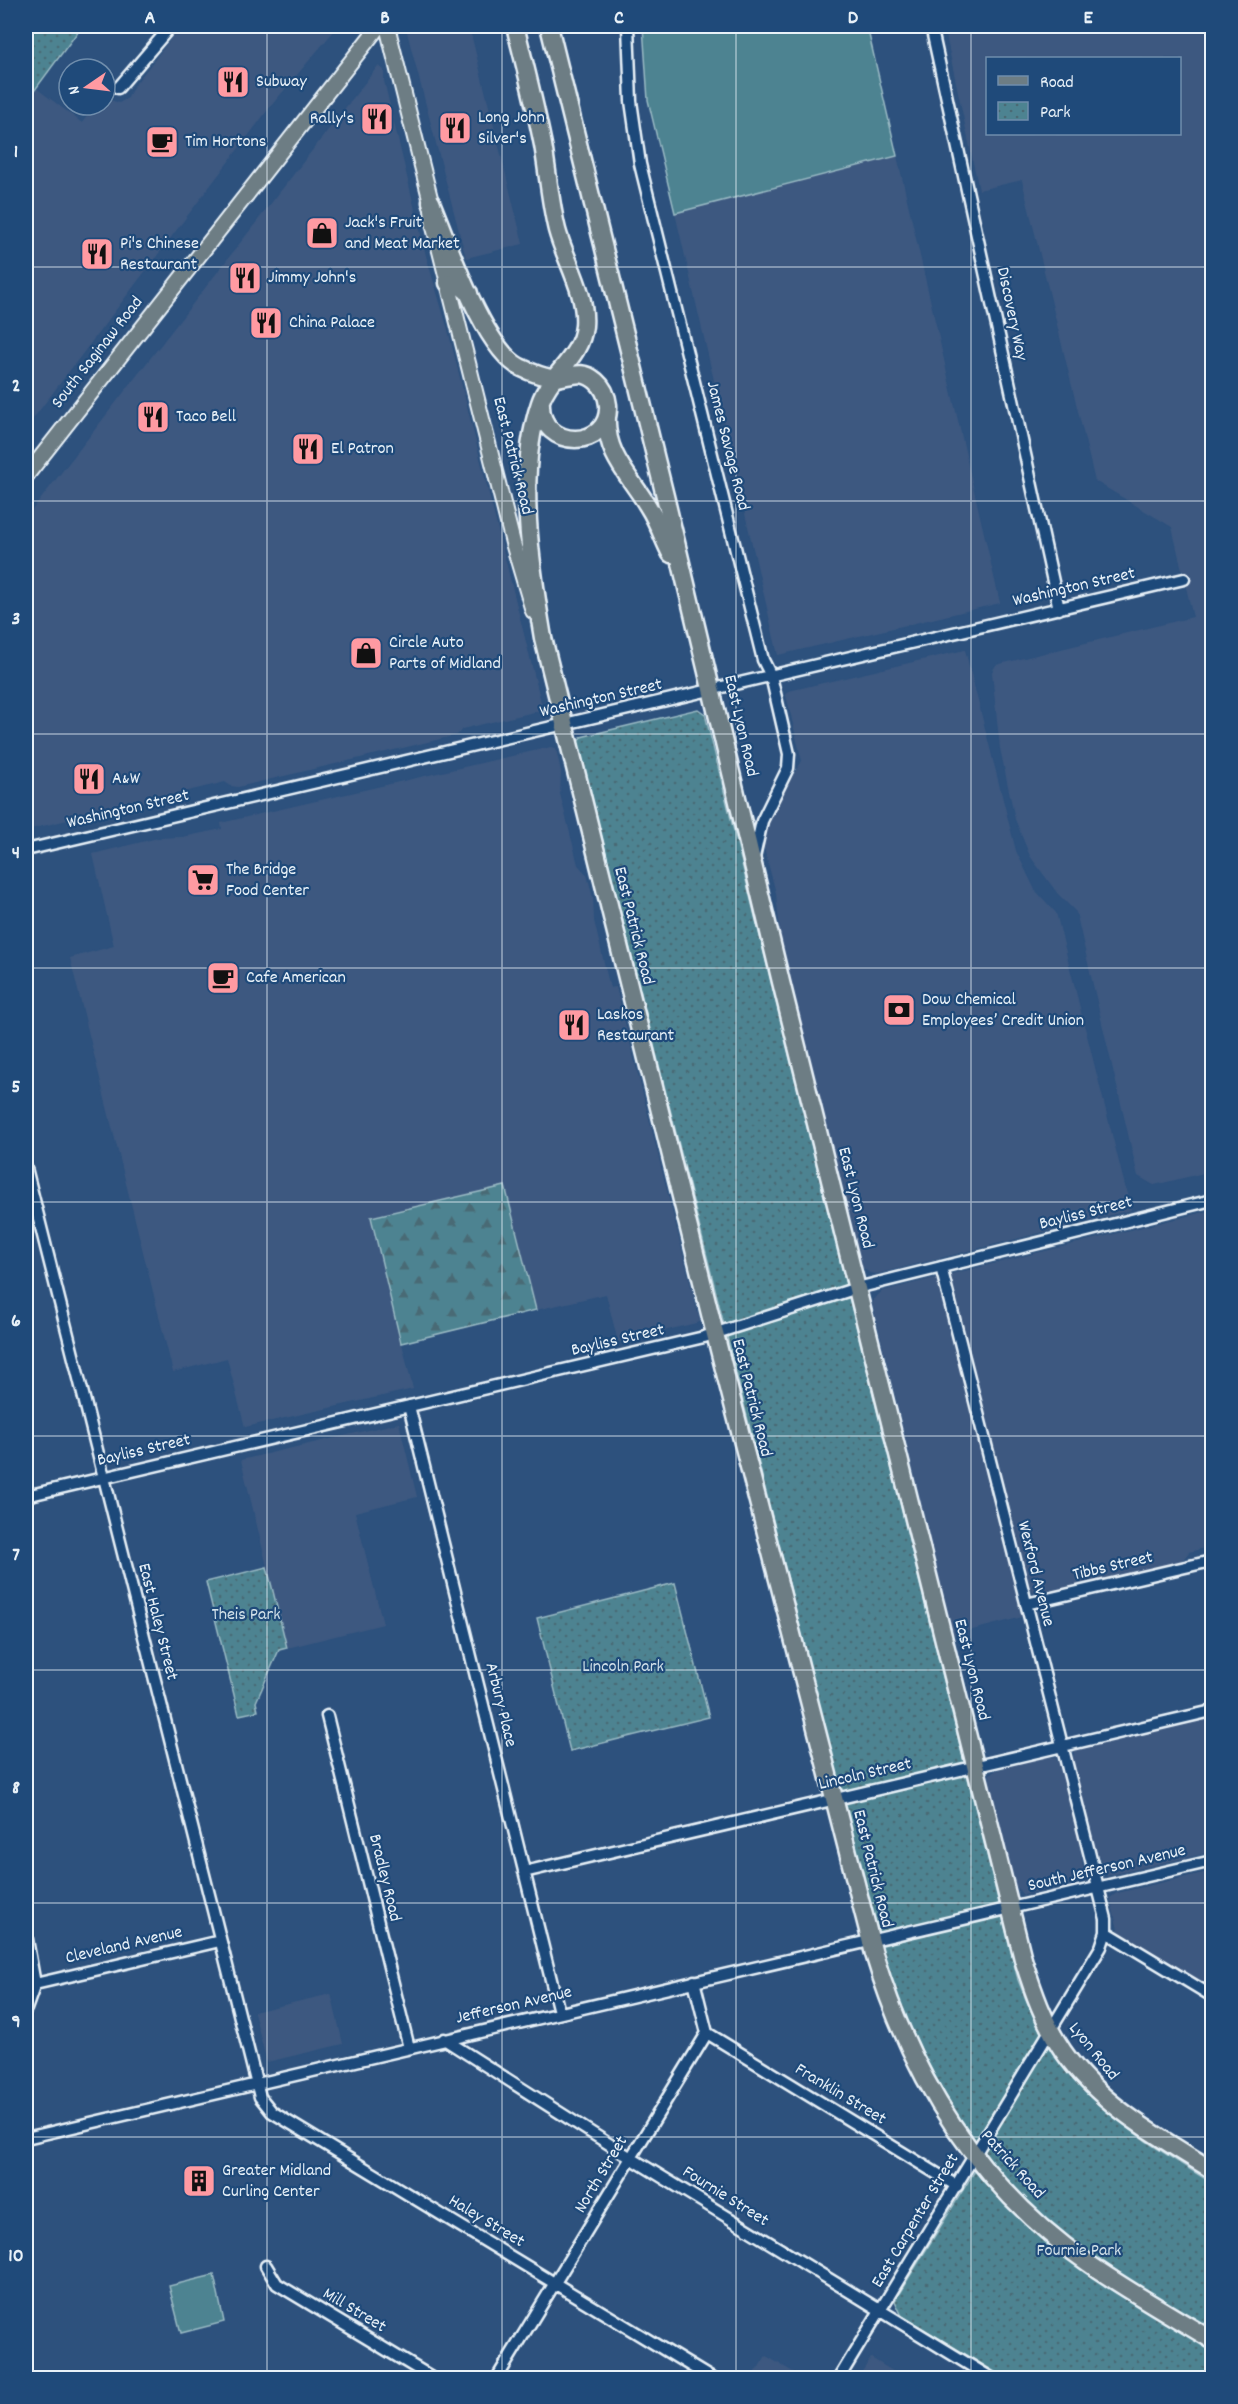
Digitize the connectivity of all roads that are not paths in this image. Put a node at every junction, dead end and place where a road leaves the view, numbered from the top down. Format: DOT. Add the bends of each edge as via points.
graph roads {
  1 [pos="171,26"];
  2 [pos="379,26"];
  3 [pos="387,26"];
  4 [pos="515,26"];
  5 [pos="549,26"];
  6 [pos="628,26"];
  7 [pos="931,26"];
  8 [pos="118,88"];
  9 [pos="431,202"];
  10 [pos="448,283"];
  11 [pos="469,293"];
  12 [pos="557,378"];
  13 [pos="543,395"];
  14 [pos="608,412"];
  15 [pos="26,476"];
  16 [pos="684,575"];
  17 [pos="1184,579"];
  18 [pos="1059,609"];
  19 [pos="549,668"];
  20 [pos="771,676"];
  21 [pos="711,690"];
  22 [pos="563,724"];
  23 [pos="26,850"];
  24 [pos="753,866"];
  25 [pos="26,1168"];
  26 [pos="1212,1200"];
  27 [pos="941,1267"];
  28 [pos="857,1287"];
  29 [pos="715,1334"];
  30 [pos="409,1406"];
  31 [pos="103,1478"];
  32 [pos="26,1496"];
  33 [pos="1207,1562"];
  34 [pos="1026,1604"];
  35 [pos="1212,1711"];
  36 [pos="327,1716"];
  37 [pos="1061,1746"];
  38 [pos="975,1767"];
  39 [pos="834,1800"];
  40 [pos="1212,1862"];
  41 [pos="524,1872"];
  42 [pos="1098,1888"];
  43 [pos="1010,1909"];
  44 [pos="1106,1932"];
  45 [pos="26,1934"];
  46 [pos="220,1941"];
  47 [pos="870,1941"];
  48 [pos="694,1981"];
  49 [pos="35,1984"];
  50 [pos="1212,1996"];
  51 [pos="26,2009"];
  52 [pos="559,2012"];
  53 [pos="1051,2030"];
  54 [pos="707,2033"];
  55 [pos="444,2040"];
  56 [pos="409,2048"];
  57 [pos="255,2084"];
  58 [pos="26,2138"];
  59 [pos="975,2156"];
  60 [pos="631,2158"];
  61 [pos="1212,2170"];
  62 [pos="957,2186"];
  63 [pos="266,2266"];
  64 [pos="556,2283"];
  65 [pos="880,2311"];
  66 [pos="1212,2340"];
  67 [pos="433,2379"];
  68 [pos="497,2379"];
  69 [pos="711,2379"];
  70 [pos="839,2379"];
  71 [pos="992,2379"];
  1 -- 8 [label="street"];
  2 -- 15 [label="main road, South Saginaw Road"];
  3 -- 9 [label="main road, East Patrick Road"];
  4 -- 12 [label="highway" via="537,116 555,218 584,316 581,340"];
  5 -- 16 [label="highway, East Lyon Road"];
  6 -- 20 [label="street, James Savage Road" via="632,110 640,164 763,660"];
  7 -- 18 [label="street, Discovery Way"];
  9 -- 10 [label="main road, East Patrick Road"];
  9 -- 11 [label="highway"];
  10 -- 11 [label="highway"];
  10 -- 19 [label="main road, East Patrick Road" via="513,543"];
  11 -- 12 [label="highway" via="490,338 506,356 521,368"];
  12 -- 13 [label="highway"];
  12 -- 14 [label="highway" via="577,373 596,381 605,392"];
  13 -- 14 [label="highway" via="541,409 545,422 566,439 580,440 592,435 603,425"];
  13 -- 19 [label="highway" via="532,449 528,517"];
  14 -- 16 [label="highway" via="606,430 611,450 649,507"];
  16 -- 21 [label="highway, East Lyon Road"];
  17 -- 18 [label="street, Washington Street"];
  18 -- 20 [label="street, Washington Street"];
  19 -- 22 [label="highway, East Patrick Road"];
  20 -- 21 [label="street, Washington Street"];
  20 -- 24 [label="street, James Savage Road" via="789,754 788,768 762,821"];
  21 -- 22 [label="street, Washington Street"];
  21 -- 24 [label="highway, East Lyon Road"];
  22 -- 23 [label="street, Washington Street"];
  22 -- 29 [label="highway, East Patrick Road"];
  24 -- 28 [label="highway, East Lyon Road"];
  25 -- 31 [label="street, East Haley Street"];
  26 -- 27 [label="street, Bayliss Street"];
  27 -- 28 [label="street, Bayliss Street"];
  27 -- 34 [label="street, Wexford Avenue"];
  28 -- 29 [label="street, Bayliss Street"];
  28 -- 38 [label="highway, East Lyon Road"];
  29 -- 30 [label="street, Bayliss Street"];
  29 -- 39 [label="highway, East Patrick Road"];
  30 -- 31 [label="street, Bayliss Street"];
  30 -- 41 [label="street, Arbury Place"];
  31 -- 32 [label="street, Bayliss Street"];
  31 -- 46 [label="street, East Haley Street"];
  33 -- 34 [label="street, Tibbs Street"];
  34 -- 37 [label="street, Wexford Avenue"];
  35 -- 37 [label="street, Lincoln Street"];
  36 -- 56 [label="street, Bradley Road"];
  37 -- 38 [label="street, Lincoln Street"];
  37 -- 42 [label="street, Wexford Avenue"];
  38 -- 39 [label="street, Lincoln Street"];
  38 -- 43 [label="highway, East Lyon Road"];
  39 -- 41 [label="street, Lincoln Street"];
  39 -- 47 [label="highway, East Patrick Road"];
  40 -- 42 [label="street, South Jefferson Avenue"];
  41 -- 52 [label="street, Arbury Place"];
  42 -- 43 [label="street, South Jefferson Avenue"];
  42 -- 44 [label="street"];
  43 -- 47 [label="street, Jefferson Avenue"];
  43 -- 53 [label="highway, Lyon Road" via="1035,1997"];
  44 -- 50 [label="street"];
  44 -- 53 [label="street, East Carpenter Street"];
  45 -- 49 [label="street"];
  46 -- 49 [label="street, Cleveland Avenue"];
  46 -- 57 [label="street, East Haley Street"];
  47 -- 48 [label="street, Jefferson Avenue"];
  47 -- 59 [label="highway, Patrick Road" via="885,1992 912,2057 947,2119"];
  48 -- 52 [label="street, Jefferson Avenue"];
  48 -- 54 [label="street"];
  49 -- 51 [label="street"];
  52 -- 55 [label="street, Jefferson Avenue"];
  53 -- 59 [label="street, East Carpenter Street"];
  53 -- 61 [label="highway, Lyon Road" via="1064,2052 1106,2099"];
  54 -- 60 [label="street, North Street"];
  54 -- 62 [label="street, Franklin Street"];
  55 -- 56 [label="street, Jefferson Avenue"];
  55 -- 60 [label="street, Fournie Street"];
  56 -- 57 [label="street, Jefferson Avenue"];
  57 -- 58 [label="street, Jefferson Avenue"];
  57 -- 64 [label="street, Haley Street" via="272,2112"];
  59 -- 62 [label="street, East Carpenter Street"];
  59 -- 66 [label="highway, Patrick Road" via="1011,2197 1058,2240 1115,2281"];
  60 -- 64 [label="street, North Street"];
  60 -- 65 [label="street, Fournie Street"];
  62 -- 65 [label="street, East Carpenter Street"];
  63 -- 67 [label="street, Mill Street" via="277,2284"];
  64 -- 68 [label="street, North Street"];
  64 -- 69 [label="street, Haley Street"];
  65 -- 70 [label="street, East Carpenter Street"];
  65 -- 71 [label="street, Fournie Street"];
}
